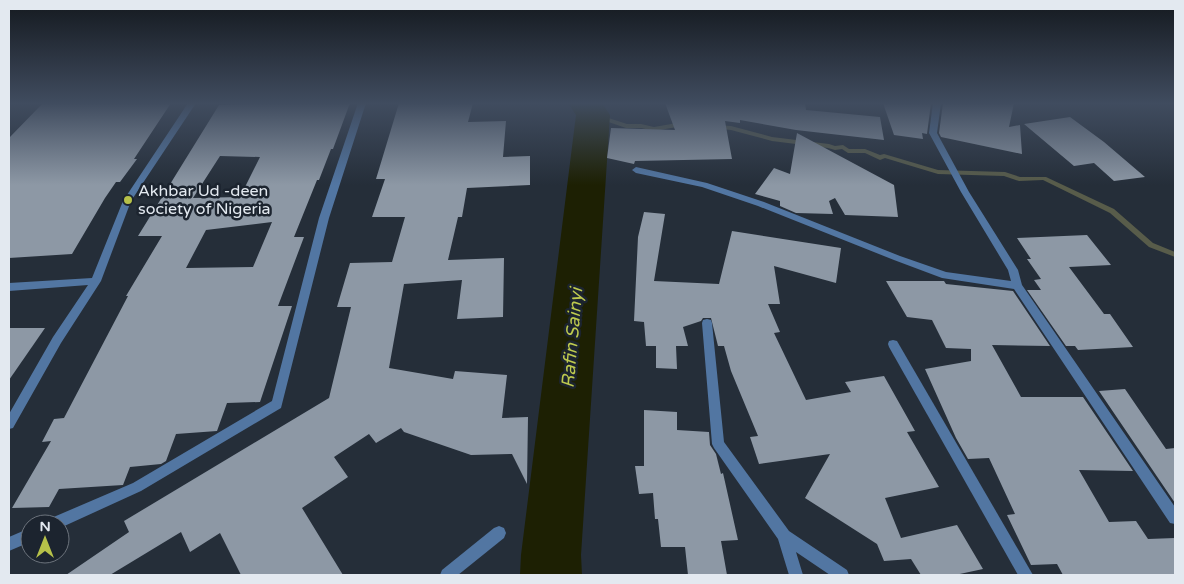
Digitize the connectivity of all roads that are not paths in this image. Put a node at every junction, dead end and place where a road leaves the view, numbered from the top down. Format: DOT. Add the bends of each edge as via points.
graph roads {
  1 [pos="174,130"];
  2 [pos="353,130"];
  3 [pos="933,130"];
  4 [pos="636,170"];
  5 [pos="96,281"];
  6 [pos="1017,286"];
  7 [pos="9,287"];
  8 [pos="707,323"];
  9 [pos="893,344"];
  10 [pos="9,424"];
  11 [pos="70,517"];
  12 [pos="1175,518"];
  13 [pos="499,533"];
  14 [pos="784,536"];
  15 [pos="447,575"];
  16 [pos="796,575"];
  17 [pos="842,575"];
  18 [pos="1026,575"];
  1 -- 5 [label="street" via="127,201"];
  2 -- 11 [label="street" via="324,218 277,404 137,487"];
  3 -- 6 [label="street" via="943,154 1013,270"];
  4 -- 6 [label="street" via="704,185 761,204 945,275"];
  5 -- 7 [label="street"];
  5 -- 10 [label="street" via="57,340"];
  6 -- 12 [label="street"];
  8 -- 14 [label="street" via="718,444"];
  9 -- 18 [label="street"];
  13 -- 15 [label="street"];
  14 -- 16 [label="street"];
  14 -- 17 [label="street"];
}
